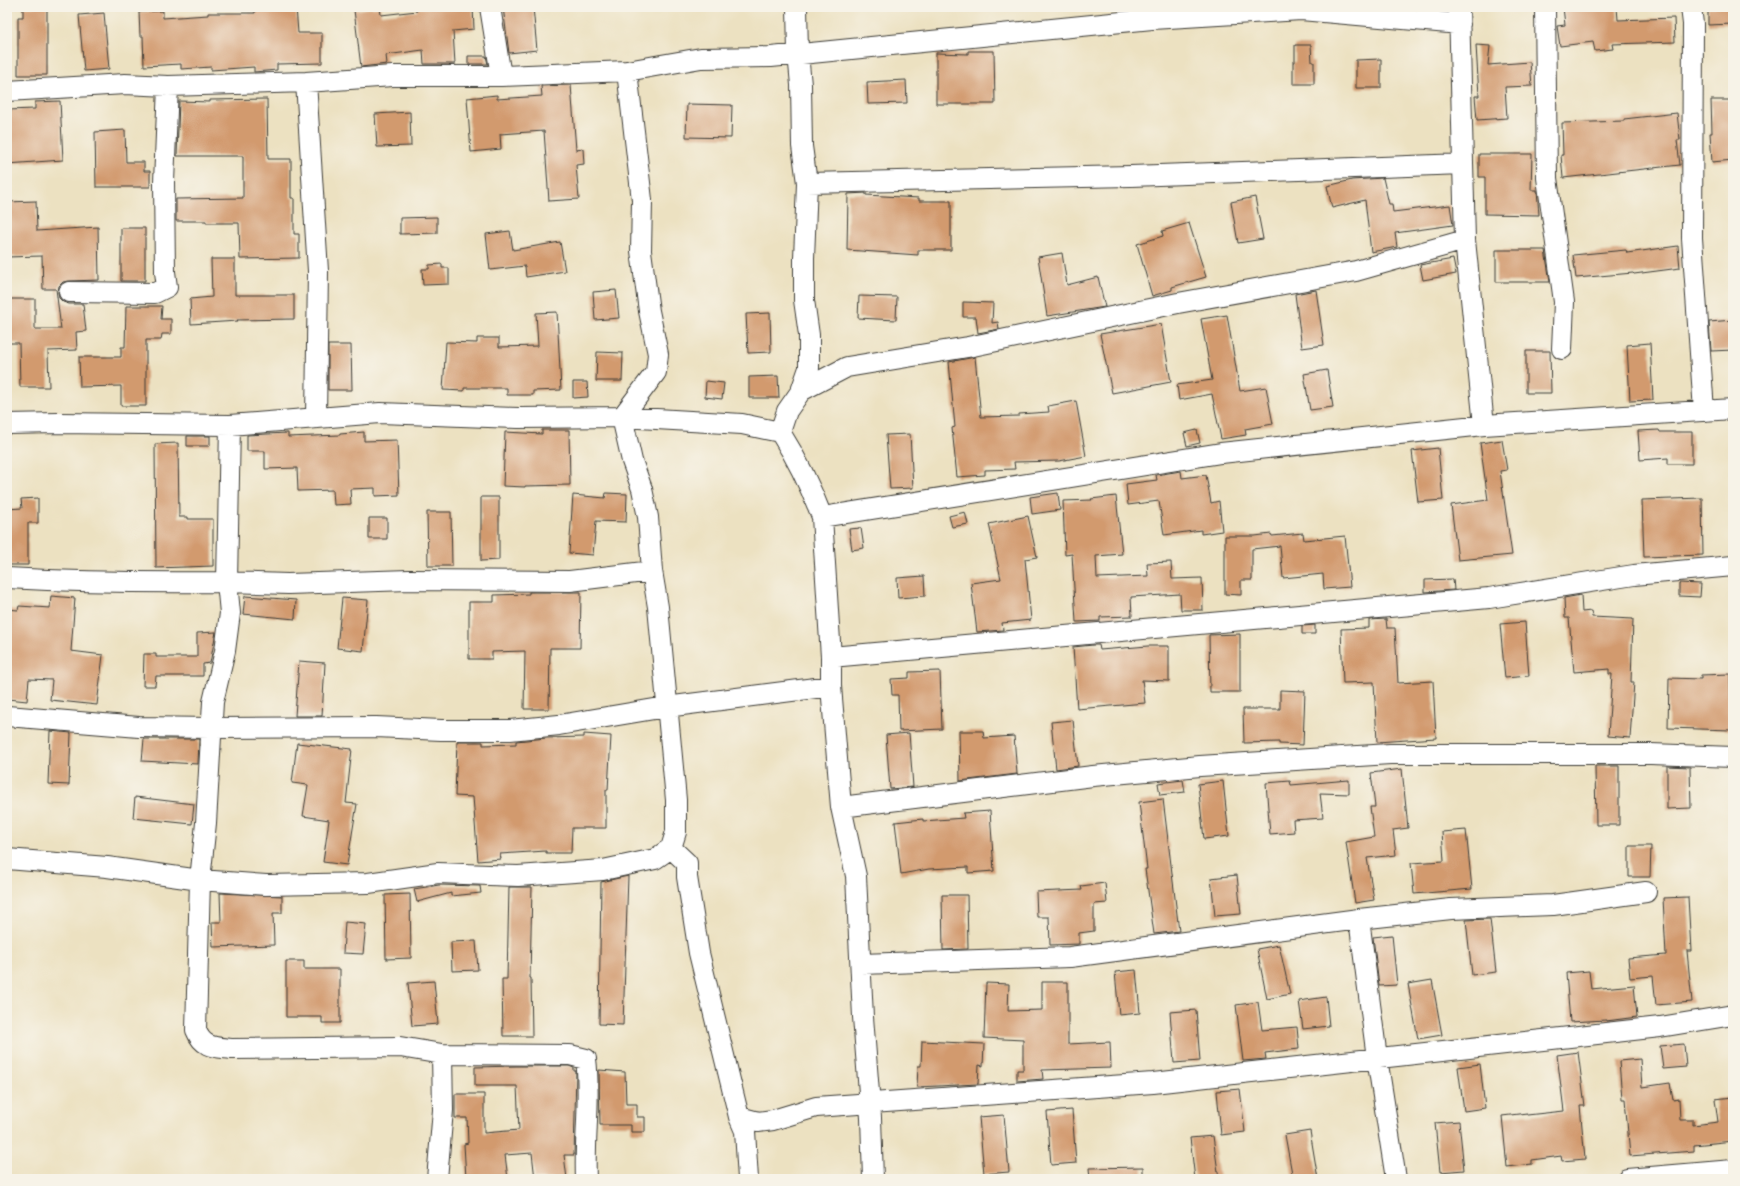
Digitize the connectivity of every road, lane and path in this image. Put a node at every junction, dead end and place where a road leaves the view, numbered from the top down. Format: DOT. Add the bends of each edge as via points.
graph roads {
  1 [pos="490,7"];
  2 [pos="796,7"];
  3 [pos="1545,7"];
  4 [pos="1691,7"];
  5 [pos="1459,16"];
  6 [pos="798,53"];
  7 [pos="627,71"];
  8 [pos="501,76"];
  9 [pos="306,82"];
  10 [pos="168,86"];
  11 [pos="7,91"];
  12 [pos="1463,164"];
  13 [pos="807,183"];
  14 [pos="1465,240"];
  15 [pos="69,292"];
  16 [pos="1562,350"];
  17 [pos="801,391"];
  18 [pos="1733,409"];
  19 [pos="1704,411"];
  20 [pos="622,417"];
  21 [pos="316,418"];
  22 [pos="7,424"];
  23 [pos="230,425"];
  24 [pos="1484,425"];
  25 [pos="780,432"];
  26 [pos="822,518"];
  27 [pos="1733,566"];
  28 [pos="652,571"];
  29 [pos="7,578"];
  30 [pos="227,582"];
  31 [pos="830,657"];
  32 [pos="830,686"];
  33 [pos="666,707"];
  34 [pos="7,716"];
  35 [pos="210,728"];
  36 [pos="1733,757"];
  37 [pos="841,807"];
  38 [pos="671,848"];
  39 [pos="7,859"];
  40 [pos="200,880"];
  41 [pos="1646,892"];
  42 [pos="1359,919"];
  43 [pos="860,964"];
  44 [pos="1733,1016"];
  45 [pos="442,1054"];
  46 [pos="1376,1058"];
  47 [pos="870,1104"];
  48 [pos="739,1117"];
  49 [pos="1733,1170"];
  50 [pos="436,1179"];
  51 [pos="586,1179"];
  52 [pos="748,1179"];
  53 [pos="873,1179"];
  54 [pos="1396,1179"];
  55 [pos="1627,1179"];
  1 -- 8 [label="street"];
  2 -- 6 [label="street"];
  3 -- 16 [label="street" via="1548,178 1564,302"];
  4 -- 19 [label="street" via="1692,238"];
  5 -- 6 [label="street" via="1301,10 1152,19"];
  5 -- 12 [label="street"];
  6 -- 7 [label="street" via="756,58 701,58"];
  6 -- 13 [label="street" via="802,146"];
  7 -- 8 [label="street"];
  7 -- 20 [label="street" via="642,200 641,251 658,354 656,372"];
  8 -- 9 [label="street" via="393,76"];
  9 -- 10 [label="street"];
  9 -- 21 [label="street" via="318,271"];
  10 -- 11 [label="street" via="125,84"];
  10 -- 15 [label="street" via="164,182 167,287 155,293"];
  12 -- 13 [label="street" via="1131,176"];
  12 -- 14 [label="street"];
  13 -- 17 [label="street" via="804,300 809,335 809,368"];
  14 -- 17 [label="street" via="1356,271 1178,303 968,347 847,367"];
  14 -- 24 [label="street"];
  17 -- 25 [label="street" via="787,410"];
  18 -- 19 [label="street"];
  19 -- 24 [label="street"];
  20 -- 21 [label="street" via="518,418 380,413"];
  20 -- 25 [label="street" via="742,424"];
  20 -- 28 [label="street" via="648,518"];
  21 -- 23 [label="street"];
  22 -- 23 [label="street"];
  23 -- 30 [label="street"];
  24 -- 26 [label="street" via="1221,453"];
  25 -- 26 [label="street" via="793,453"];
  26 -- 31 [label="street"];
  27 -- 31 [label="street" via="1634,575 1490,598"];
  28 -- 30 [label="street" via="570,581 409,580 288,584"];
  28 -- 33 [label="street" via="658,607"];
  29 -- 30 [label="street" via="141,583"];
  30 -- 35 [label="street" via="230,614 225,651 212,702"];
  31 -- 32 [label="street"];
  32 -- 33 [label="street"];
  32 -- 37 [label="street"];
  33 -- 35 [label="street" via="558,725 510,730 376,727"];
  33 -- 38 [label="street" via="676,800 676,832"];
  34 -- 35 [label="street" via="139,727"];
  35 -- 40 [label="street" via="211,752"];
  36 -- 37 [label="street" via="1651,754 1390,754 1200,766 1085,777"];
  37 -- 43 [label="street" via="856,876"];
  38 -- 40 [label="street" via="655,859 603,870 518,876 438,873 368,883 266,885"];
  38 -- 48 [label="street" via="687,863 699,953"];
  39 -- 40 [label="street" via="107,867"];
  40 -- 45 [label="street" via="196,1030 203,1042 231,1049 400,1047"];
  41 -- 42 [label="street" via="1553,905 1451,909"];
  42 -- 43 [label="street" via="1070,957"];
  42 -- 46 [label="street"];
  43 -- 47 [label="street"];
  44 -- 46 [label="street" via="1660,1027"];
  45 -- 50 [label="street" via="443,1110"];
  45 -- 51 [label="street" via="570,1055 586,1059"];
  46 -- 47 [label="street" via="1153,1083"];
  46 -- 54 [label="street"];
  47 -- 48 [label="street" via="816,1107 758,1122"];
  47 -- 53 [label="street"];
  48 -- 52 [label="street" via="745,1131"];
  49 -- 55 [label="street"];
}
